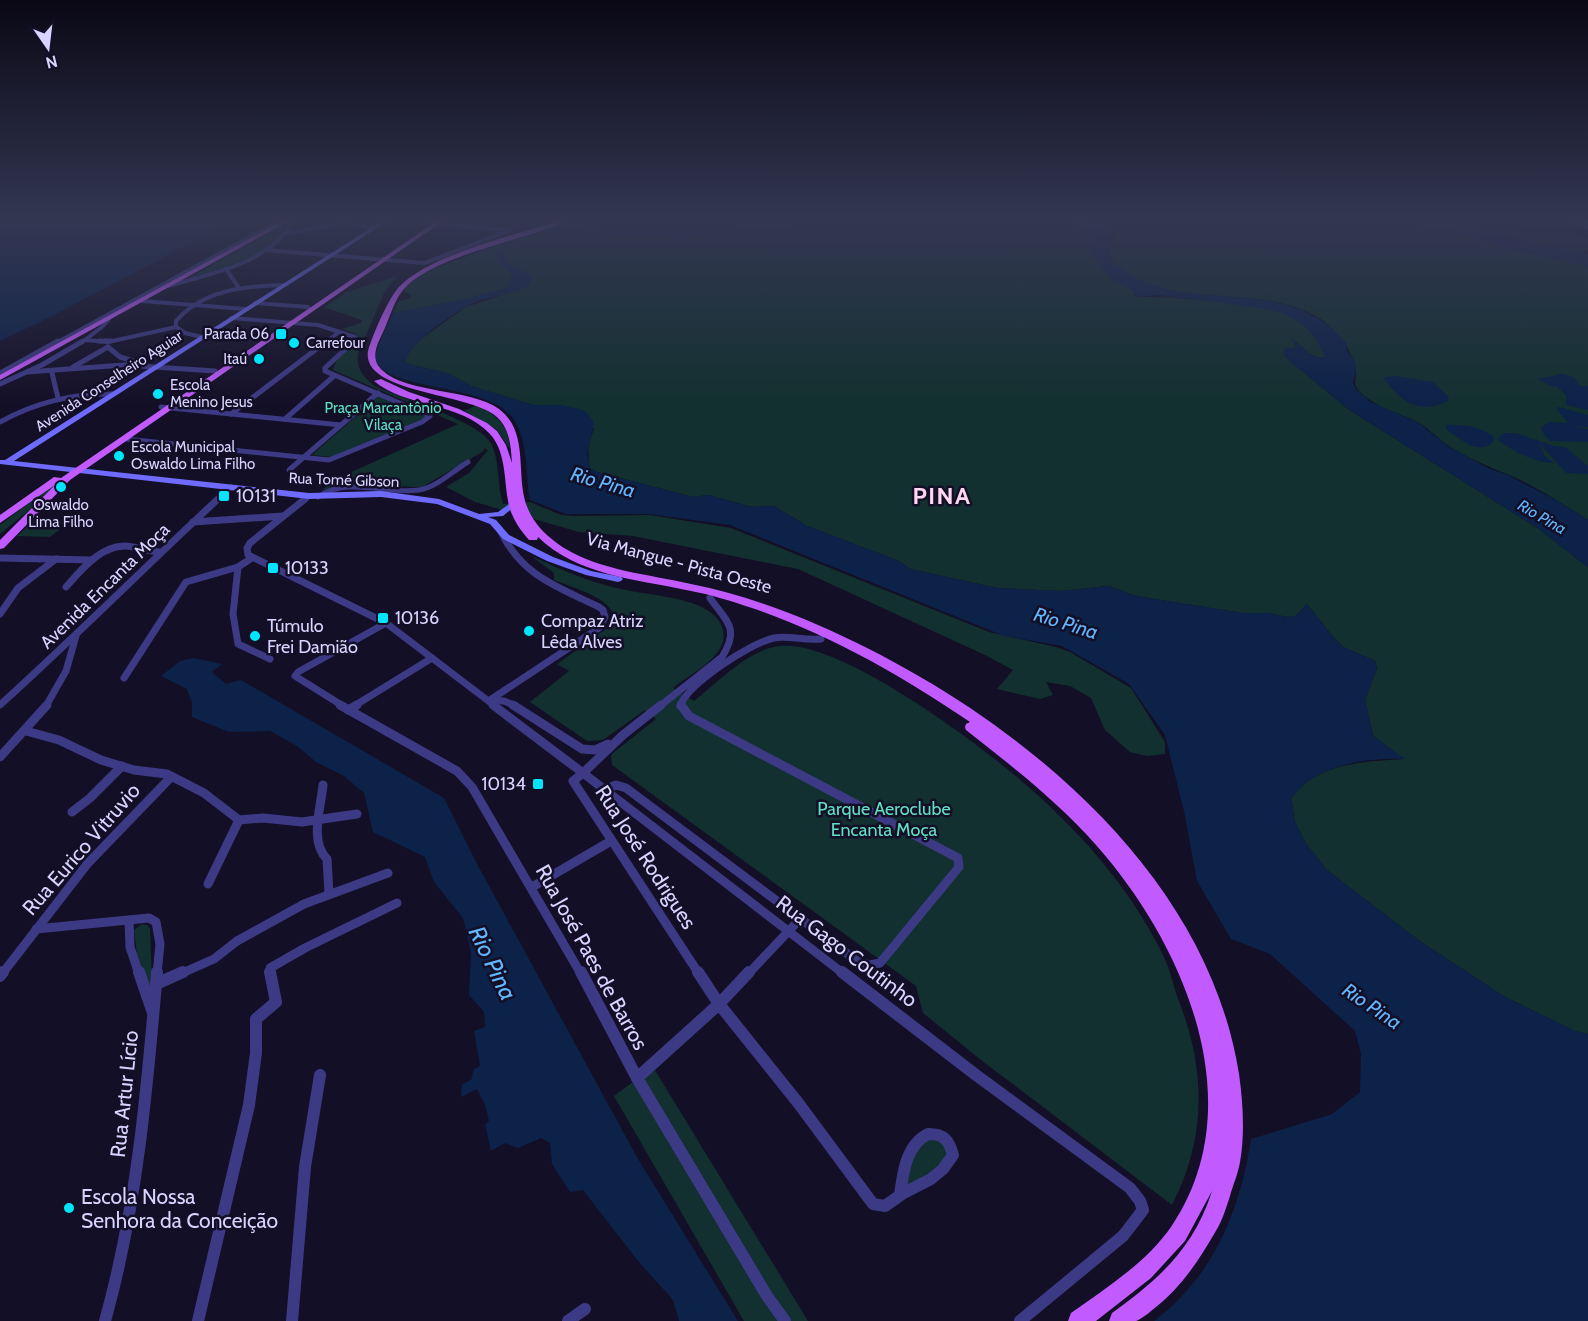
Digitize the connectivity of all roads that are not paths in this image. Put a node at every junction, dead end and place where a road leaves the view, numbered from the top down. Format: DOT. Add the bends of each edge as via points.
graph roads {
  1 [pos="166,283"];
  2 [pos="174,283"];
  3 [pos="179,283"];
  4 [pos="235,283"];
  5 [pos="287,283"];
  6 [pos="345,283"];
  7 [pos="347,283"];
  8 [pos="399,283"];
  9 [pos="406,283"];
  10 [pos="283,285"];
  11 [pos="168,286"];
  12 [pos="239,288"];
  13 [pos="142,301"];
  14 [pos="255,303"];
  15 [pos="195,305"];
  16 [pos="308,307"];
  17 [pos="245,309"];
  18 [pos="231,318"];
  19 [pos="110,319"];
  20 [pos="288,323"];
  21 [pos="176,327"];
  22 [pos="339,332"];
  23 [pos="202,338"];
  24 [pos="85,340"];
  25 [pos="108,344"];
  26 [pos="127,359"];
  27 [pos="363,363"];
  28 [pos="114,365"];
  29 [pos="148,365"];
  30 [pos="158,365"];
  31 [pos="67,370"];
  32 [pos="214,370"];
  33 [pos="27,372"];
  34 [pos="367,372"];
  35 [pos="0,373"];
  36 [pos="52,373"];
  37 [pos="334,376"];
  38 [pos="0,378"];
  39 [pos="0,384"];
  40 [pos="391,389"];
  41 [pos="439,391"];
  42 [pos="378,393"];
  43 [pos="113,394"];
  44 [pos="58,398"];
  45 [pos="165,408"];
  46 [pos="231,414"];
  47 [pos="285,419"];
  48 [pos="0,422"];
  49 [pos="341,425"];
  50 [pos="126,439"];
  51 [pos="305,457"];
  52 [pos="468,462"];
  53 [pos="2,464"];
  54 [pos="74,470"];
  55 [pos="289,470"];
  56 [pos="231,488"];
  57 [pos="313,496"];
  58 [pos="514,501"];
  59 [pos="470,513"];
  60 [pos="285,515"];
  61 [pos="0,520"];
  62 [pos="193,522"];
  63 [pos="501,532"];
  64 [pos="0,546"];
  65 [pos="159,552"];
  66 [pos="250,557"];
  67 [pos="0,558"];
  68 [pos="57,559"];
  69 [pos="92,560"];
  70 [pos="238,567"];
  71 [pos="618,579"];
  72 [pos="66,587"];
  73 [pos="710,597"];
  74 [pos="0,614"];
  75 [pos="386,623"];
  76 [pos="76,636"];
  77 [pos="821,639"];
  78 [pos="432,658"];
  79 [pos="270,659"];
  80 [pos="124,678"];
  81 [pos="490,700"];
  82 [pos="0,705"];
  83 [pos="348,710"];
  84 [pos="26,731"];
  85 [pos="623,735"];
  86 [pos="0,757"];
  87 [pos="122,766"];
  88 [pos="584,772"];
  89 [pos="171,777"];
  90 [pos="323,785"];
  91 [pos="606,789"];
  92 [pos="72,812"];
  93 [pos="357,814"];
  94 [pos="239,820"];
  95 [pos="318,822"];
  96 [pos="611,841"];
  97 [pos="388,873"];
  98 [pos="208,884"];
  99 [pos="532,887"];
  100 [pos="329,894"];
  101 [pos="397,903"];
  102 [pos="800,919"];
  103 [pos="129,920"];
  104 [pos="36,929"];
  105 [pos="790,932"];
  106 [pos="158,971"];
  107 [pos="0,976"];
  108 [pos="141,979"];
  109 [pos="156,984"];
  110 [pos="719,1004"];
  111 [pos="152,1011"];
  112 [pos="1222,1054"];
  113 [pos="320,1075"];
  114 [pos="637,1078"];
  115 [pos="900,1195"];
  116 [pos="585,1309"];
  117 [pos="105,1321"];
  118 [pos="198,1321"];
  119 [pos="292,1321"];
  120 [pos="568,1321"];
  121 [pos="785,1321"];
  122 [pos="1020,1321"];
  123 [pos="1079,1321"];
  124 [pos="1120,1321"];
  1 -- 35 [label="street"];
  2 -- 11 [label="main road"];
  3 -- 11 [label="street"];
  4 -- 12 [label="street"];
  5 -- 10 [label="main road, Avenida Conselheiro Aguiar"];
  6 -- 16 [label="main road"];
  7 -- 20 [label="main road"];
  8 -- 27 [label="main road" via="365,350"];
  9 -- 41 [label="main road, Via Mangue - Pista Oeste" via="398,291 372,351 372,365 390,379"];
  10 -- 12 [label="street"];
  10 -- 14 [label="main road, Avenida Conselheiro Aguiar"];
  11 -- 13 [label="main road"];
  12 -- 15 [label="street"];
  13 -- 15 [label="street"];
  13 -- 19 [label="main road"];
  14 -- 16 [label="street"];
  14 -- 17 [label="main road, Avenida Conselheiro Aguiar"];
  15 -- 17 [label="street"];
  15 -- 21 [label="street" via="179,317"];
  16 -- 20 [label="main road"];
  17 -- 18 [label="main road, Avenida Conselheiro Aguiar"];
  18 -- 20 [label="street"];
  18 -- 23 [label="main road, Avenida Conselheiro Aguiar"];
  19 -- 24 [label="street"];
  19 -- 38 [label="main road"];
  20 -- 22 [label="street"];
  20 -- 32 [label="main road"];
  20 -- 45 [label="main road"];
  21 -- 23 [label="street"];
  21 -- 25 [label="street"];
  22 -- 37 [label="street" via="356,338 325,368"];
  22 -- 46 [label="street"];
  23 -- 30 [label="main road, Avenida Conselheiro Aguiar"];
  24 -- 25 [label="street"];
  24 -- 33 [label="street"];
  25 -- 26 [label="street"];
  25 -- 31 [label="street"];
  26 -- 28 [label="street"];
  26 -- 29 [label="street"];
  28 -- 29 [label="street"];
  28 -- 31 [label="street"];
  29 -- 30 [label="street"];
  30 -- 32 [label="street"];
  30 -- 43 [label="main road, Avenida Conselheiro Aguiar"];
  31 -- 36 [label="street"];
  32 -- 45 [label="main road"];
  33 -- 36 [label="street"];
  33 -- 39 [label="street"];
  34 -- 40 [label="main road"];
  36 -- 44 [label="street"];
  37 -- 42 [label="street"];
  37 -- 47 [label="street"];
  40 -- 41 [label="main road" via="458,409 472,405 472,401"];
  40 -- 58 [label="main road" via="458,412 492,431 506,454"];
  41 -- 58 [label="main road, Via Mangue - Pista Oeste" via="486,405 507,423 515,447"];
  42 -- 49 [label="street"];
  42 -- 51 [label="street" via="430,416 338,458"];
  43 -- 44 [label="street"];
  43 -- 53 [label="main road, Avenida Conselheiro Aguiar"];
  44 -- 48 [label="street"];
  45 -- 46 [label="street"];
  45 -- 50 [label="main road"];
  45 -- 54 [label="main road"];
  46 -- 47 [label="street"];
  47 -- 49 [label="street"];
  49 -- 51 [label="street"];
  50 -- 51 [label="street"];
  50 -- 54 [label="main road"];
  51 -- 55 [label="street"];
  52 -- 57 [label="street" via="418,490 347,489"];
  53 -- 54 [label="main road, Rua Tomé Gibson"];
  54 -- 56 [label="main road, Rua Tomé Gibson"];
  54 -- 61 [label="main road"];
  54 -- 64 [label="main road"];
  56 -- 57 [label="main road, Rua Tomé Gibson"];
  56 -- 62 [label="street, Avenida Encanta Moça"];
  57 -- 59 [label="main road, Rua Tomé Gibson" via="394,495 438,502"];
  57 -- 60 [label="street"];
  58 -- 59 [label="main road, Rua Tomé Gibson" via="506,512"];
  58 -- 71 [label="main road" via="523,526 544,547 585,569"];
  58 -- 112 [label="main road, Via Mangue - Pista Oeste" via="535,529 573,557 619,573 709,591 802,622 923,685 1027,759 1109,835 1156,895 1196,964 1218,1017"];
  59 -- 63 [label="main road, Rua Tomé Gibson" via="493,522"];
  60 -- 62 [label="street"];
  60 -- 66 [label="street" via="250,543"];
  62 -- 65 [label="street, Avenida Encanta Moça"];
  63 -- 71 [label="main road, Rua Tomé Gibson" via="513,542 566,566"];
  63 -- 81 [label="street" via="514,558 530,572 545,583 599,607 605,617 599,628"];
  65 -- 69 [label="street" via="124,546"];
  65 -- 76 [label="street, Avenida Encanta Moça"];
  66 -- 70 [label="street"];
  66 -- 75 [label="street, Rua José Rodrigues"];
  67 -- 68 [label="street"];
  68 -- 69 [label="street"];
  68 -- 74 [label="street" via="18,588"];
  69 -- 72 [label="street"];
  70 -- 79 [label="street" via="232,614 238,644"];
  70 -- 80 [label="street" via="186,582"];
  71 -- 73 [label="main road"];
  73 -- 77 [label="main road" via="778,619"];
  73 -- 85 [label="street" via="730,625 731,641 726,652"];
  75 -- 78 [label="street, Rua José Rodrigues"];
  75 -- 83 [label="street, Rua José Paes de Barros" via="295,676"];
  76 -- 82 [label="street, Avenida Encanta Moça"];
  76 -- 84 [label="street" via="74,651 57,691"];
  77 -- 102 [label="street" via="781,638 752,645 683,699 681,709 955,855 960,864 880,963 857,962"];
  77 -- 112 [label="main road" via="866,660 971,727 1030,773 1095,834 1139,889 1164,929"];
  78 -- 81 [label="street, Rua José Rodrigues"];
  78 -- 83 [label="street"];
  81 -- 85 [label="street" via="518,707 582,749 600,749"];
  81 -- 88 [label="street, Rua José Rodrigues"];
  83 -- 99 [label="street, Rua José Paes de Barros" via="467,780"];
  84 -- 86 [label="street"];
  84 -- 87 [label="street" via="43,734"];
  85 -- 88 [label="street"];
  87 -- 89 [label="street"];
  87 -- 92 [label="street"];
  88 -- 91 [label="street, Rua Gago Coutinho"];
  88 -- 96 [label="street, Rua José Rodrigues" via="573,782"];
  89 -- 94 [label="street" via="189,783"];
  89 -- 104 [label="street, Rua Eurico Vitruvio" via="88,863"];
  90 -- 95 [label="street"];
  91 -- 102 [label="street" via="616,785 626,788"];
  91 -- 105 [label="street, Rua Gago Coutinho"];
  93 -- 95 [label="street"];
  94 -- 95 [label="street"];
  94 -- 98 [label="street"];
  95 -- 100 [label="street" via="317,842 327,859"];
  96 -- 99 [label="street"];
  96 -- 110 [label="street, Rua José Rodrigues"];
  97 -- 100 [label="street"];
  99 -- 114 [label="street, Rua José Paes de Barros"];
  100 -- 109 [label="street" via="252,933 214,959"];
  101 -- 118 [label="street" via="269,970 276,1002 256,1019 256,1054 247,1113"];
  102 -- 105 [label="street"];
  103 -- 104 [label="street, Rua Artur Lício"];
  103 -- 106 [label="street, Rua Artur Lício" via="149,918 156,922 160,944"];
  103 -- 108 [label="street, Rua Artur Lício" via="130,946"];
  104 -- 107 [label="street, Rua Eurico Vitruvio"];
  105 -- 110 [label="street"];
  105 -- 122 [label="street, Rua Gago Coutinho" via="1130,1188 1140,1201 1143,1210 1138,1221"];
  106 -- 108 [label="street"];
  106 -- 109 [label="street, Rua Artur Lício"];
  108 -- 111 [label="street, Rua Artur Lício"];
  109 -- 111 [label="street, Rua Artur Lício"];
  110 -- 114 [label="street"];
  110 -- 115 [label="street, Rua José Rodrigues" via="873,1204 882,1207"];
  111 -- 117 [label="street, Rua Artur Lício" via="134,1189"];
  112 -- 123 [label="main road" via="1215,1143 1192,1212 1143,1273"];
  112 -- 124 [label="main road, Via Mangue - Pista Oeste" via="1234,1097 1235,1143 1219,1205 1181,1270 1162,1290"];
  113 -- 119 [label="street" via="302,1192"];
  114 -- 121 [label="street, Rua José Paes de Barros"];
  115 -- 115 [label="street, Rua José Rodrigues" via="948,1166 953,1155 943,1134 931,1132 921,1137 907,1163"];
  116 -- 120 [label="street"];
}
